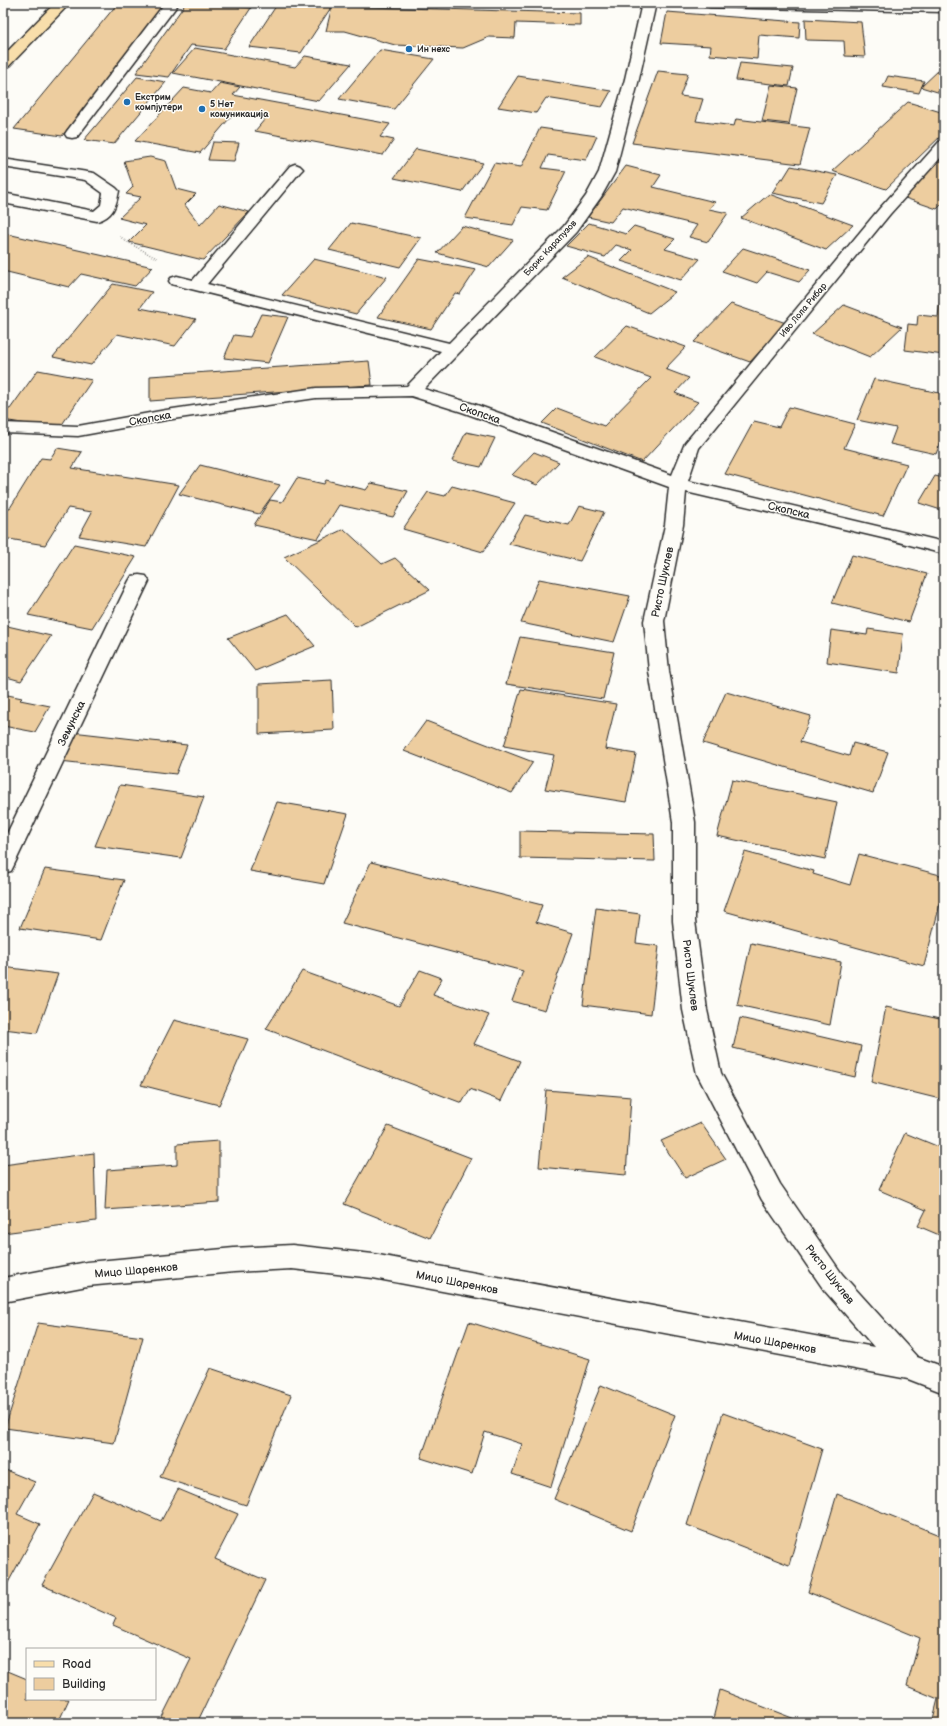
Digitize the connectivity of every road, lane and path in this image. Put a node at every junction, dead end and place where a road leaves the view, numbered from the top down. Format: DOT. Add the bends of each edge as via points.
graph roads {
  1 [pos="63,3"];
  2 [pos="172,3"];
  3 [pos="649,3"];
  4 [pos="710,3"];
  5 [pos="944,8"];
  6 [pos="3,64"];
  7 [pos="72,134"];
  8 [pos="944,145"];
  9 [pos="3,163"];
  10 [pos="295,169"];
  11 [pos="3,198"];
  12 [pos="97,216"];
  13 [pos="177,281"];
  14 [pos="198,285"];
  15 [pos="452,350"];
  16 [pos="412,391"];
  17 [pos="3,428"];
  18 [pos="678,484"];
  19 [pos="944,548"];
  20 [pos="139,581"];
  21 [pos="3,865"];
  22 [pos="3,1290"];
  23 [pos="908,1366"];
  24 [pos="944,1380"];
  1 -- 6 [label="main road"];
  2 -- 7 [label="street"];
  3 -- 15 [label="street, Борис Карапузов" via="607,172 593,197 570,229"];
  4 -- 5 [label="street"];
  8 -- 18 [label="street, Иво Лола Рибар" via="885,211 691,447"];
  9 -- 12 [label="street" via="89,176 111,191 108,207"];
  10 -- 14 [label="street"];
  11 -- 12 [label="street"];
  12 -- 13 [label="path" via="124,240 157,258"];
  13 -- 14 [label="street"];
  14 -- 15 [label="street"];
  15 -- 16 [label="street, Борис Карапузов"];
  16 -- 17 [label="street, Скопска" via="316,393 78,431"];
  16 -- 18 [label="street, Скопска" via="468,408"];
  18 -- 19 [label="street, Скопска"];
  18 -- 23 [label="street, Ристо Шуклев" via="674,526 654,621 684,822 684,921 694,1010 709,1074 771,1192 833,1282"];
  20 -- 21 [label="street, Земунска"];
  22 -- 23 [label="street, Мицо Шаренков" via="87,1274 234,1260 292,1258 374,1266"];
  23 -- 24 [label="street, Ристо Шуклев"];
}
